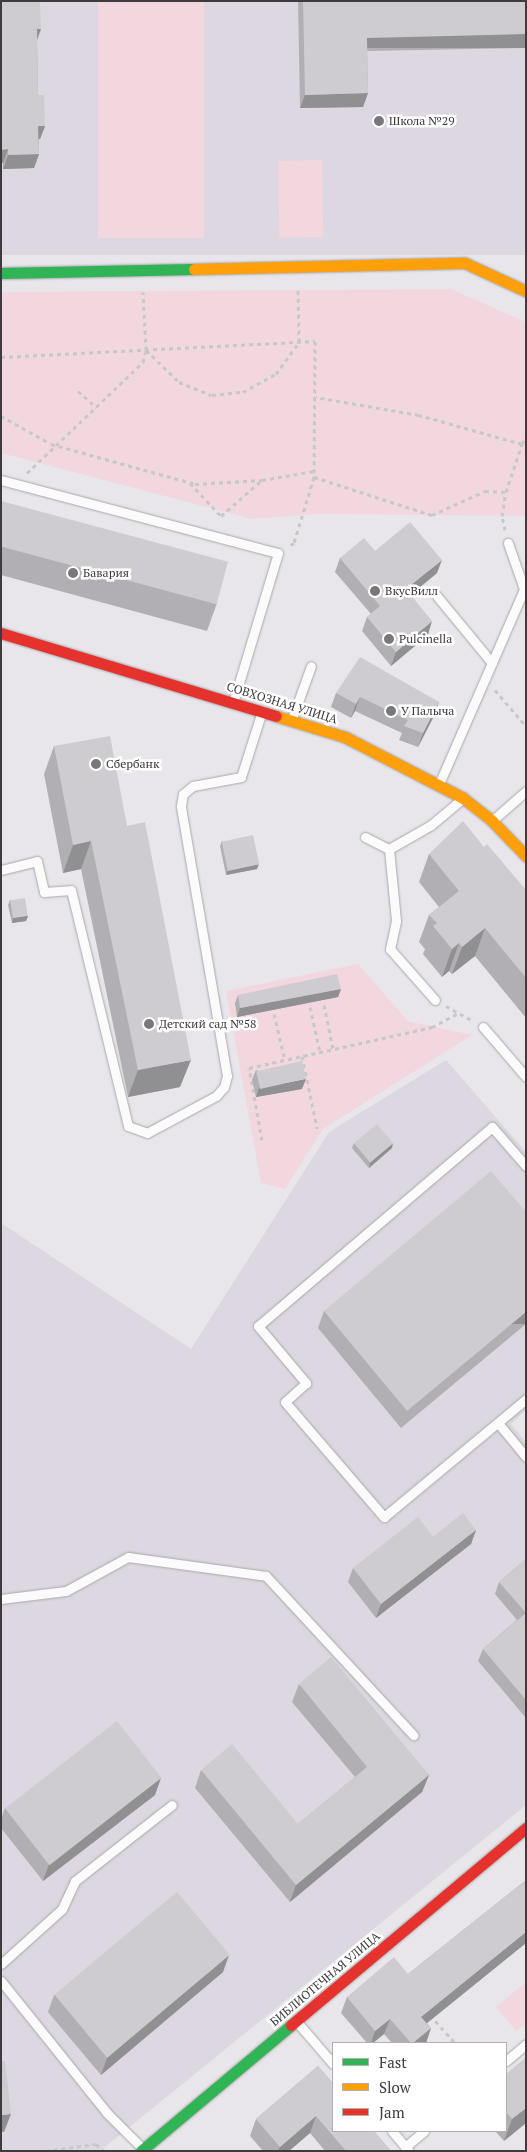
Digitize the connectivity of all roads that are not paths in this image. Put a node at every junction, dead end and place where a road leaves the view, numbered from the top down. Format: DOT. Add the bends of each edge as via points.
graph roads {
  1 [pos="1,273"];
  2 [pos="526,291"];
  3 [pos="1,480"];
  4 [pos="508,543"];
  5 [pos="525,590"];
  6 [pos="436,594"];
  7 [pos="1,633"];
  8 [pos="492,663"];
  9 [pos="311,666"];
  10 [pos="233,702"];
  11 [pos="262,710"];
  12 [pos="291,719"];
  13 [pos="439,784"];
  14 [pos="526,792"];
  15 [pos="463,798"];
  16 [pos="492,821"];
  17 [pos="365,837"];
  18 [pos="390,849"];
  19 [pos="526,856"];
  20 [pos="1,870"];
  21 [pos="435,1000"];
  22 [pos="483,1027"];
  23 [pos="526,1077"];
  24 [pos="526,1166"];
  25 [pos="526,1399"];
  26 [pos="498,1423"];
  27 [pos="526,1457"];
  28 [pos="1,1599"];
  29 [pos="413,1735"];
  30 [pos="172,1805"];
  31 [pos="526,1828"];
  32 [pos="1,1964"];
  33 [pos="1,1981"];
  34 [pos="296,2021"];
  35 [pos="526,2044"];
  36 [pos="507,2060"];
  37 [pos="332,2063"];
  38 [pos="393,2132"];
  39 [pos="423,2132"];
  40 [pos="407,2149"];
  41 [pos="142,2150"];
  1 -- 2 [label="street" via="465,263"];
  3 -- 10 [label="lane" via="278,553"];
  4 -- 5 [label="lane"];
  5 -- 8 [label="lane"];
  6 -- 8 [label="lane"];
  7 -- 10 [label="street, СОВХОЗНАЯ УЛИЦА"];
  8 -- 13 [label="lane"];
  9 -- 12 [label="lane"];
  10 -- 11 [label="street, СОВХОЗНАЯ УЛИЦА"];
  11 -- 12 [label="street, СОВХОЗНАЯ УЛИЦА"];
  11 -- 20 [label="lane" via="241,777 193,786 183,794 181,806 227,1076 224,1087 216,1096 147,1134 128,1126 71,890 44,892 37,861"];
  12 -- 13 [label="street, СОВХОЗНАЯ УЛИЦА" via="345,737"];
  13 -- 15 [label="street, СОВХОЗНАЯ УЛИЦА"];
  14 -- 16 [label="lane"];
  15 -- 16 [label="street, СОВХОЗНАЯ УЛИЦА"];
  15 -- 18 [label="lane" via="431,825"];
  16 -- 19 [label="street, СОВХОЗНАЯ УЛИЦА"];
  17 -- 18 [label="lane"];
  18 -- 21 [label="lane" via="396,921 390,949"];
  22 -- 23 [label="lane"];
  24 -- 26 [label="lane" via="492,1127 258,1326 306,1382 285,1402 384,1517"];
  25 -- 26 [label="lane"];
  26 -- 27 [label="lane"];
  28 -- 29 [label="lane" via="66,1591 128,1557 266,1576"];
  30 -- 32 [label="lane" via="75,1880 62,1909"];
  31 -- 34 [label="street, БИБЛИОТЕЧНАЯ УЛИЦА"];
  33 -- 41 [label="lane" via="107,2113"];
  34 -- 37 [label="lane"];
  34 -- 41 [label="street, БИБЛИОТЕЧНАЯ УЛИЦА"];
  35 -- 36 [label="lane"];
  38 -- 40 [label="lane"];
  39 -- 40 [label="lane"];
}
